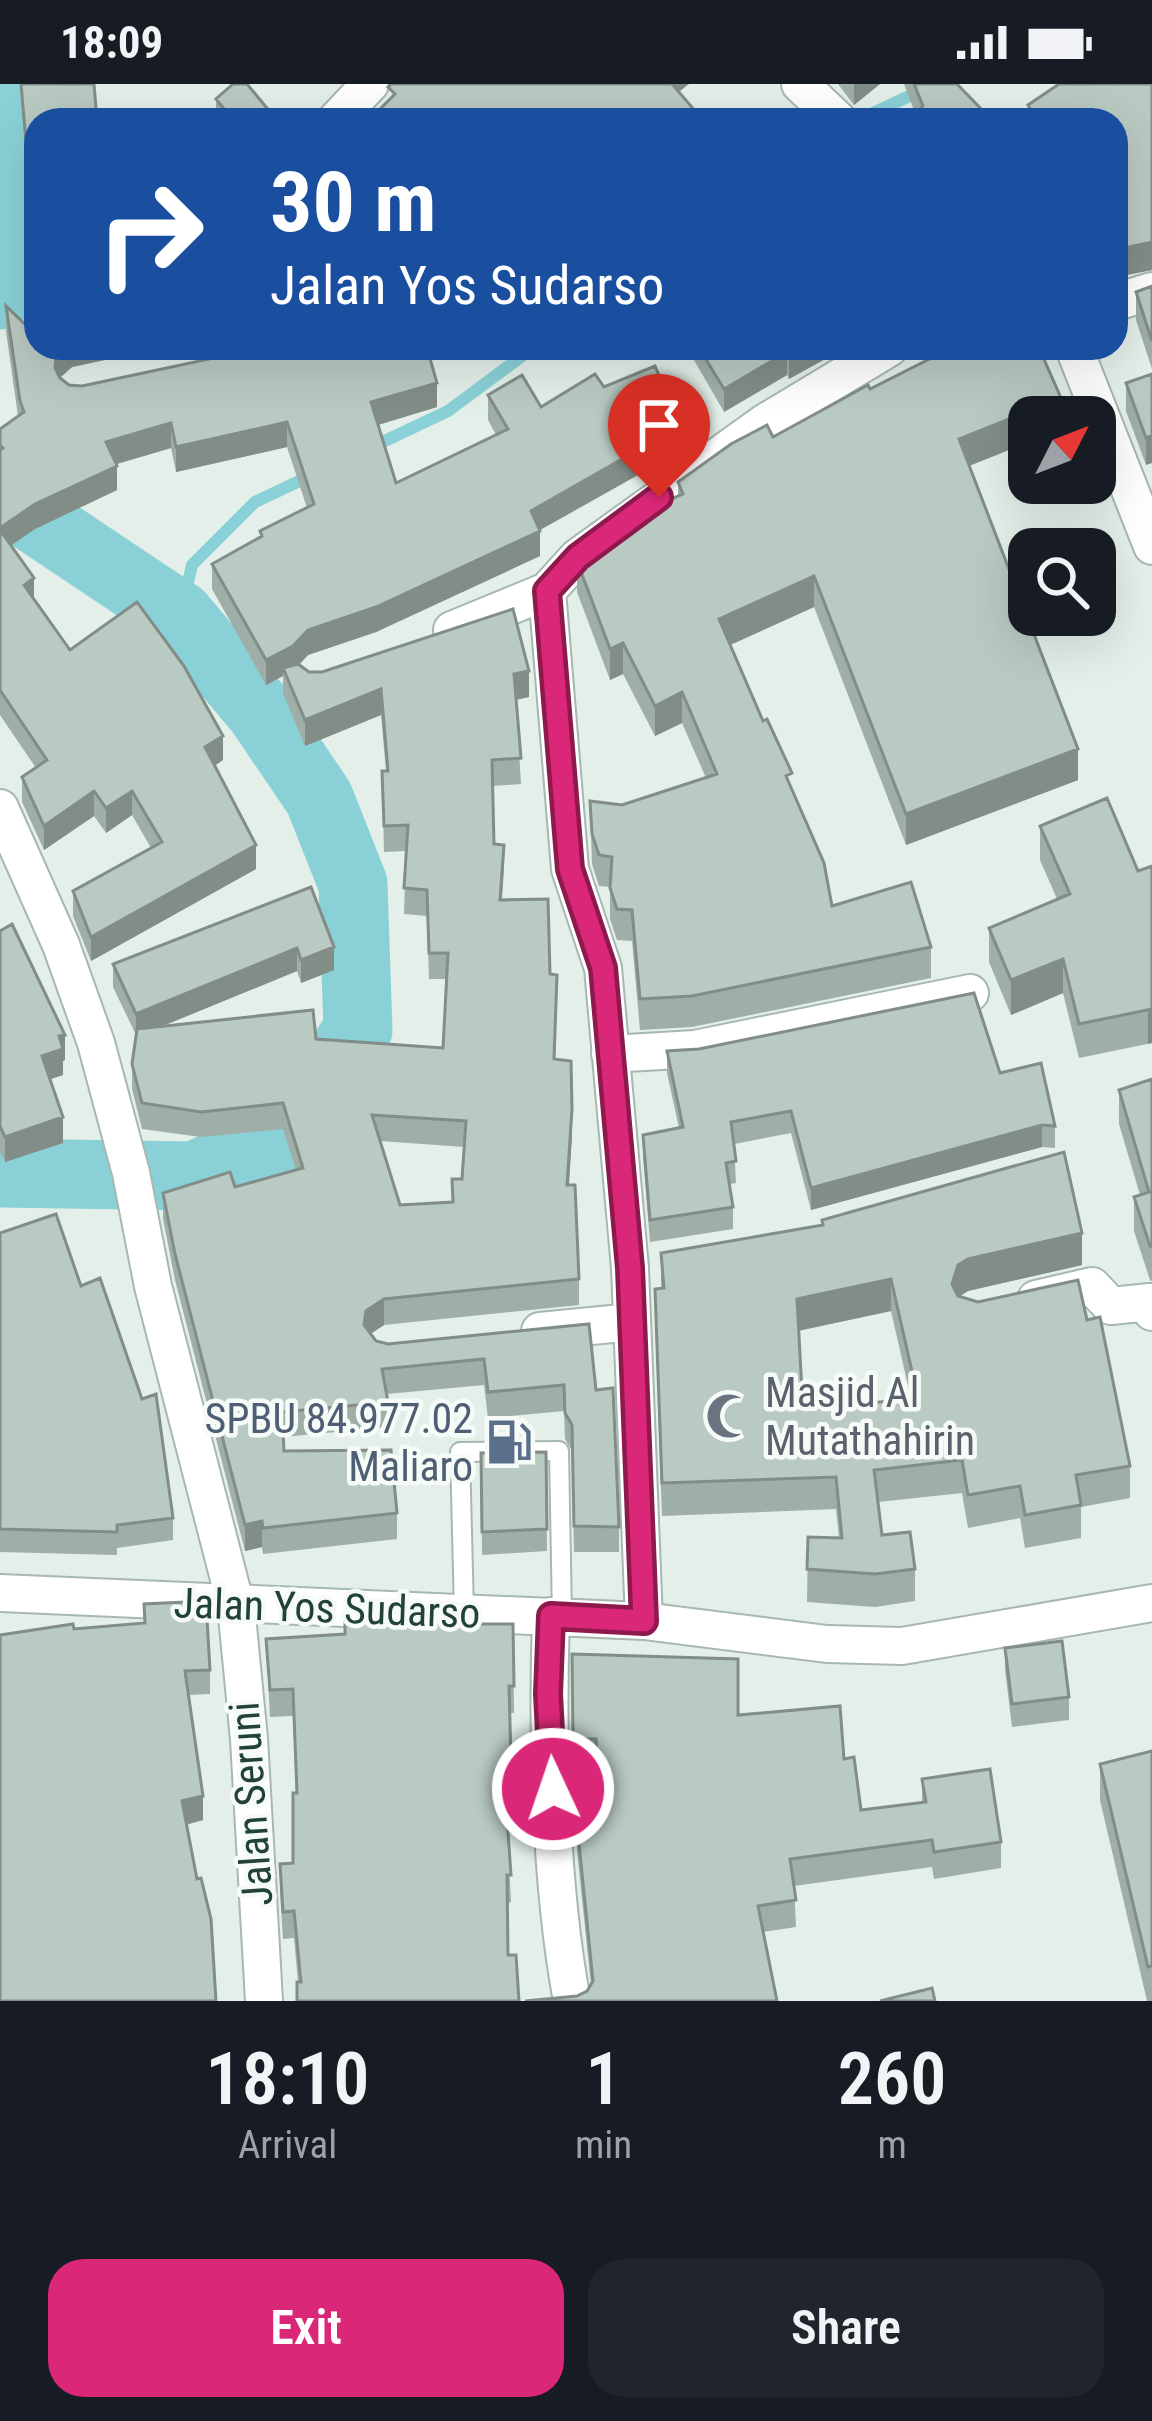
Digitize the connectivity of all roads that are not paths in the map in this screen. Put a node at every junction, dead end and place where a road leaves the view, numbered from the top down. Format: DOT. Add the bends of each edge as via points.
graph roads {
  1 [pos="370,84"];
  2 [pos="800,84"];
  3 [pos="347,108"];
  4 [pos="826,108"];
  5 [pos="869,360"];
  6 [pos="1079,360"];
  7 [pos="1152,546"];
  8 [pos="547,591"];
  9 [pos="427,638"];
  10 [pos="0,808"];
  11 [pos="970,993"];
  12 [pos="610,1054"];
  13 [pos="670,1262"];
  14 [pos="630,1268"];
  15 [pos="1151,1306"];
  16 [pos="1009,1317"];
  17 [pos="632,1322"];
  18 [pos="498,1336"];
  19 [pos="0,1594"];
  20 [pos="1152,1603"];
  21 [pos="236,1606"];
  22 [pos="464,1612"];
  23 [pos="556,1616"];
  24 [pos="644,1621"];
  25 [pos="263,2001"];
  26 [pos="572,2001"];
  1 -- 3 [label="street"];
  2 -- 4 [label="street"];
  5 -- 8 [label="street" via="694,472 578,557"];
  6 -- 7 [label="street"];
  8 -- 9 [label="street"];
  8 -- 12 [label="street" via="570,869 603,968"];
  10 -- 21 [label="street, Jalan Seruni" via="96,1043"];
  11 -- 12 [label="street" via="695,1049"];
  12 -- 14 [label="street"];
  13 -- 14 [label="street"];
  14 -- 17 [label="street"];
  15 -- 16 [label="street"];
  17 -- 18 [label="street"];
  17 -- 24 [label="street"];
  19 -- 21 [label="street, Jalan Yos Sudarso"];
  20 -- 24 [label="street, Jalan Yos Sudarso" via="902,1646"];
  21 -- 22 [label="street, Jalan Yos Sudarso"];
  21 -- 25 [label="street, Jalan Seruni"];
  22 -- 23 [label="street, Jalan Yos Sudarso"];
  22 -- 23 [label="lane" via="460,1452 559,1451"];
  23 -- 24 [label="street, Jalan Yos Sudarso"];
  23 -- 26 [label="street" via="548,1694"];
}
